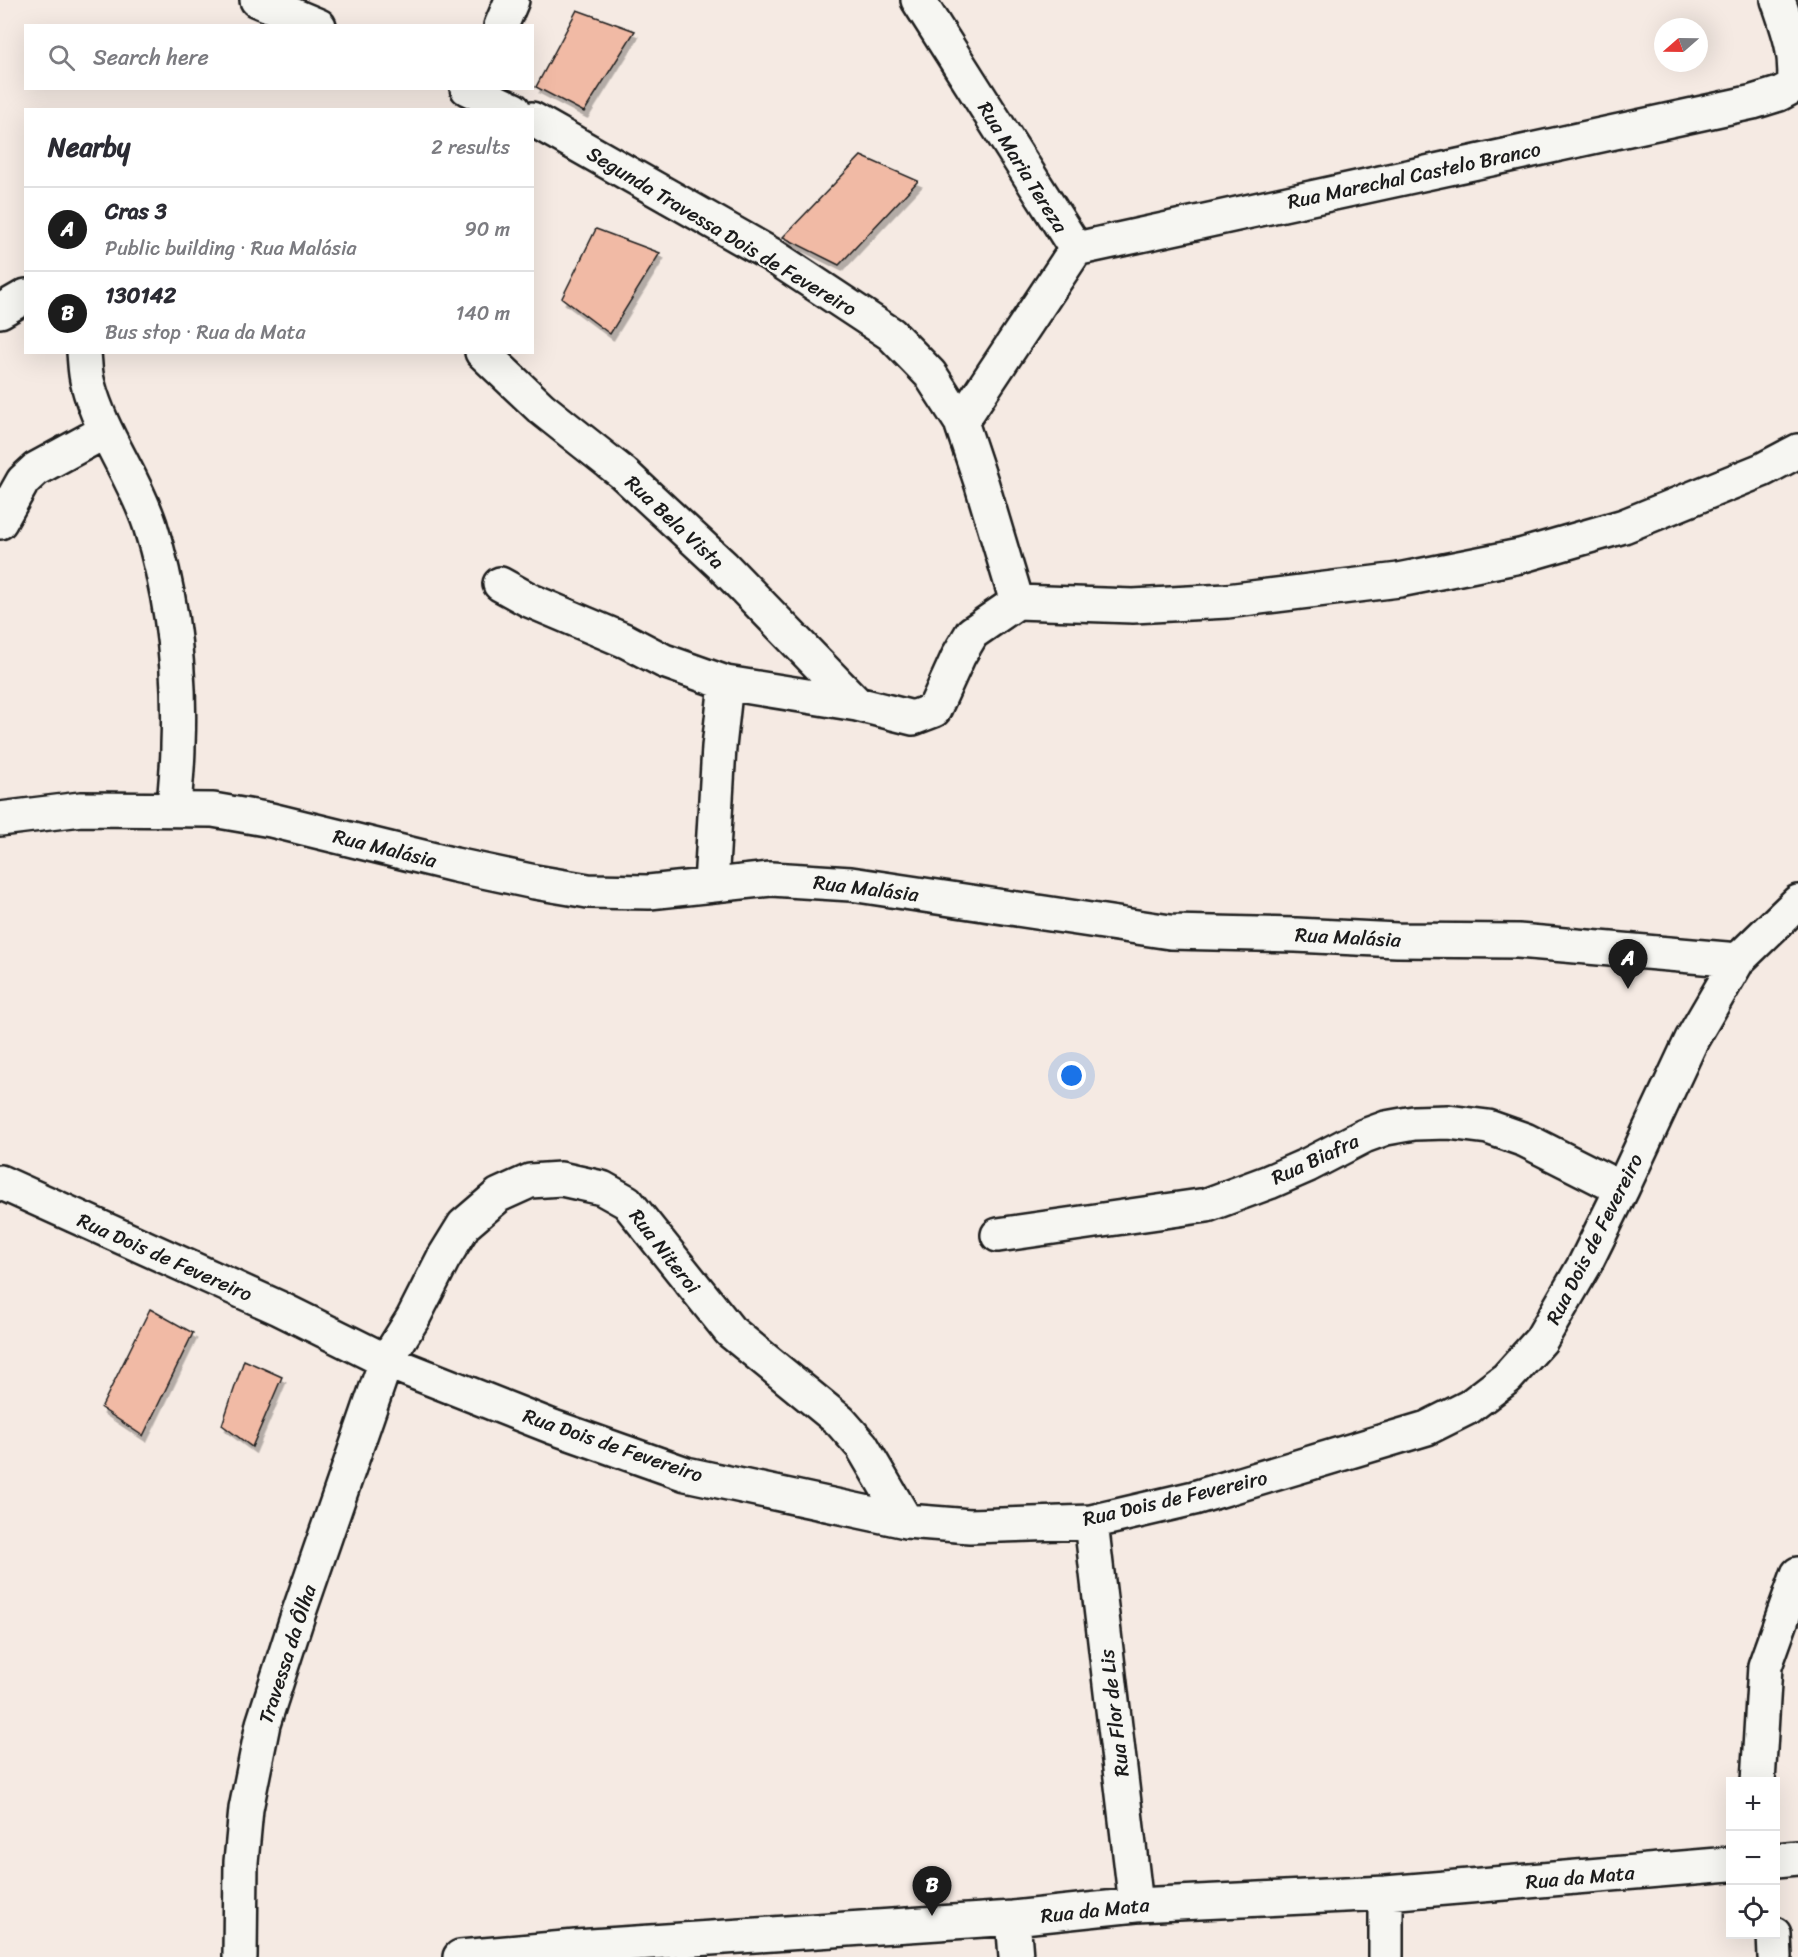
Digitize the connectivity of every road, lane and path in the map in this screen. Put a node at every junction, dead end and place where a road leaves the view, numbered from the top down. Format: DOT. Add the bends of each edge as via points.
graph roads {
  1 [pos="257,0"];
  2 [pos="512,0"];
  3 [pos="918,0"];
  4 [pos="1778,0"];
  5 [pos="314,24"];
  6 [pos="502,24"];
  7 [pos="472,90"];
  8 [pos="510,108"];
  9 [pos="534,120"];
  10 [pos="1076,249"];
  11 [pos="24,297"];
  12 [pos="0,311"];
  13 [pos="84,354"];
  14 [pos="484,354"];
  15 [pos="961,422"];
  16 [pos="106,431"];
  17 [pos="1798,451"];
  18 [pos="0,522"];
  19 [pos="500,584"];
  20 [pos="1017,602"];
  21 [pos="726,683"];
  22 [pos="857,704"];
  23 [pos="174,809"];
  24 [pos="0,819"];
  25 [pos="711,885"];
  26 [pos="1798,902"];
  27 [pos="1738,960"];
  28 [pos="0,1182"];
  29 [pos="1622,1189"];
  30 [pos="998,1235"];
  31 [pos="386,1361"];
  32 [pos="906,1521"];
  33 [pos="1091,1522"];
  34 [pos="1798,1574"];
  35 [pos="1758,1777"];
  36 [pos="1798,1858"];
  37 [pos="1780,1860"];
  38 [pos="1726,1864"];
  39 [pos="1386,1893"];
  40 [pos="1137,1905"];
  41 [pos="1013,1918"];
  42 [pos="1774,1939"];
  43 [pos="577,1952"];
  44 [pos="240,1957"];
  45 [pos="460,1957"];
  46 [pos="1016,1957"];
  47 [pos="1386,1957"];
  48 [pos="1775,1957"];
  1 -- 5 [label="street"];
  2 -- 6 [label="street"];
  3 -- 10 [label="street, Rua Maria Tereza"];
  4 -- 10 [label="street, Rua Marechal Castelo Branco" via="1797,69 1794,86 1779,94"];
  7 -- 8 [label="street"];
  9 -- 15 [label="street, Segunda Travessa Dois de Fevereiro" via="770,254 891,334 930,374"];
  10 -- 15 [label="street, Rua Maria Tereza"];
  11 -- 12 [label="street"];
  13 -- 16 [label="street" via="87,383"];
  14 -- 22 [label="street, Rua Bela Vista" via="541,408 624,474 723,566"];
  15 -- 20 [label="street, Segunda Travessa Dois de Fevereiro"];
  16 -- 18 [label="street" via="36,469 23,481"];
  16 -- 23 [label="street" via="132,478 150,525 168,595 178,692"];
  17 -- 20 [label="street" via="1762,470 1624,526 1520,556 1399,580 1227,601 1132,606"];
  19 -- 21 [label="street" via="664,661"];
  20 -- 22 [label="street" via="972,633 934,710 914,718"];
  21 -- 22 [label="street"];
  21 -- 25 [label="street"];
  23 -- 24 [label="street, Rua Malásia" via="81,809"];
  23 -- 25 [label="street, Rua Malásia" via="213,810 272,820 455,865 588,891 649,892"];
  25 -- 27 [label="street, Rua Malásia" via="771,879 851,884 1170,932 1518,941"];
  26 -- 27 [label="street, Rua Dois de Fevereiro"];
  27 -- 29 [label="street, Rua Dois de Fevereiro" via="1692,1039"];
  28 -- 31 [label="street, Rua Dois de Fevereiro" via="279,1308"];
  29 -- 30 [label="street, Rua Biafra" via="1525,1140 1488,1127 1414,1123 1364,1136 1269,1182 1207,1204"];
  29 -- 33 [label="street, Rua Dois de Fevereiro" via="1541,1340 1507,1378 1469,1407 1427,1428 1194,1498"];
  31 -- 32 [label="street, Rua Dois de Fevereiro" via="686,1474"];
  31 -- 32 [label="street, Rua Niteroi" via="464,1225 499,1196 530,1180 561,1179 602,1188 627,1202 730,1331 840,1421 862,1446"];
  31 -- 44 [label="street, Travessa da Ôlha" via="263,1724 246,1809"];
  32 -- 33 [label="street, Rua Dois de Fevereiro" via="970,1526"];
  33 -- 40 [label="street, Rua Flor de Lis"];
  34 -- 35 [label="street" via="1765,1666"];
  36 -- 37 [label="street"];
  38 -- 39 [label="street, Rua da Mata"];
  39 -- 40 [label="street, Rua da Mata"];
  39 -- 47 [label="street"];
  40 -- 41 [label="street, Rua da Mata"];
  41 -- 43 [label="street, Rua da Mata"];
  41 -- 46 [label="street"];
  42 -- 48 [label="street"];
  43 -- 45 [label="street, Rua da Mata"];
}
